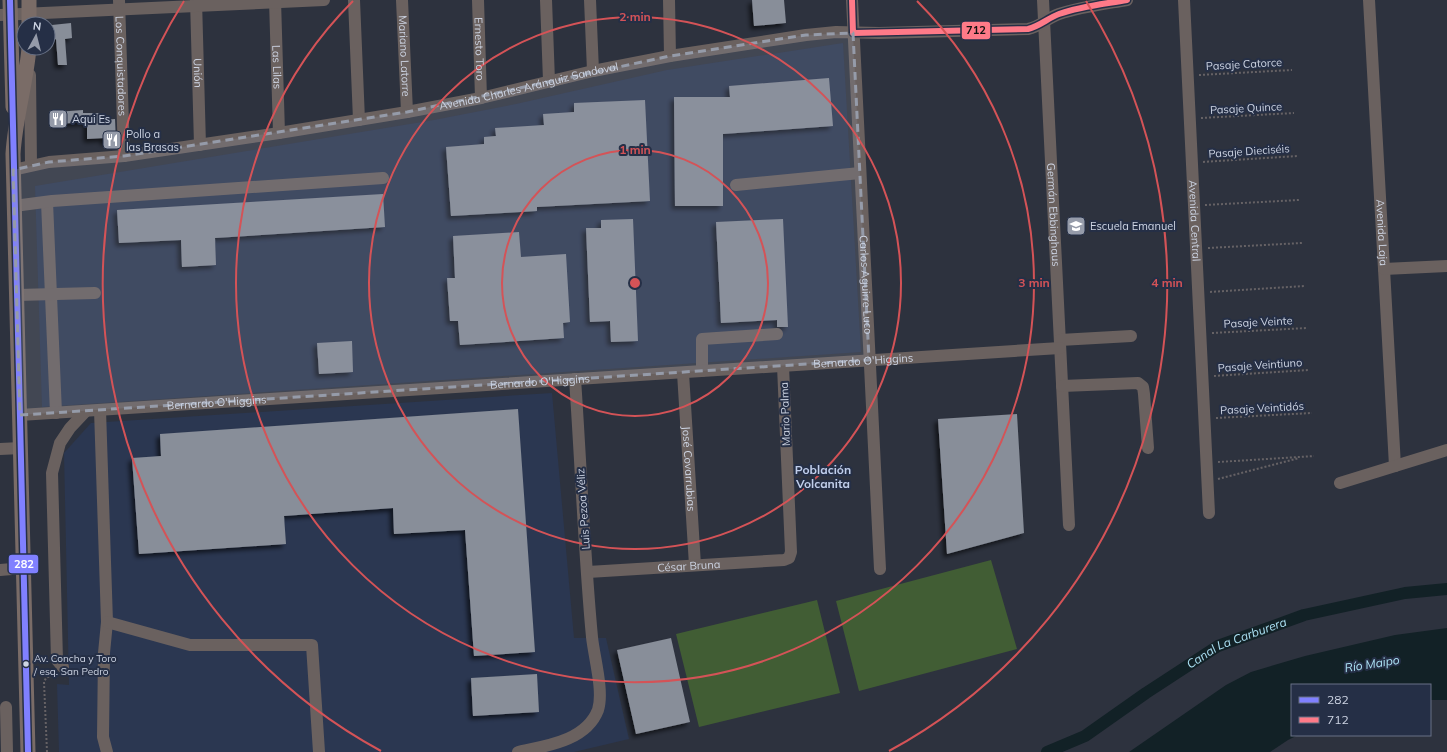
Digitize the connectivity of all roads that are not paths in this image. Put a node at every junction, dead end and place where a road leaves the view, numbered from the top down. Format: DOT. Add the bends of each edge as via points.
graph roads {
  1 [pos="324,0"];
  2 [pos="354,0"];
  3 [pos="402,0"];
  4 [pos="478,0"];
  5 [pos="546,0"];
  6 [pos="590,0"];
  7 [pos="669,0"];
  8 [pos="852,0"];
  9 [pos="1043,0"];
  10 [pos="1127,0"];
  11 [pos="1184,0"];
  12 [pos="1368,0"];
  13 [pos="275,1"];
  14 [pos="196,3"];
  15 [pos="119,5"];
  16 [pos="7,10"];
  17 [pos="29,13"];
  18 [pos="1044,22"];
  19 [pos="853,32"];
  20 [pos="28,56"];
  21 [pos="30,56"];
  22 [pos="670,56"];
  23 [pos="593,71"];
  24 [pos="549,81"];
  25 [pos="481,98"];
  26 [pos="407,112"];
  27 [pos="359,120"];
  28 [pos="279,133"];
  29 [pos="14,144"];
  30 [pos="200,145"];
  31 [pos="124,156"];
  32 [pos="31,166"];
  33 [pos="7,171"];
  34 [pos="860,173"];
  35 [pos="384,178"];
  36 [pos="736,185"];
  37 [pos="47,202"];
  38 [pos="14,206"];
  39 [pos="1447,266"];
  40 [pos="1384,269"];
  41 [pos="95,293"];
  42 [pos="50,294"];
  43 [pos="17,295"];
  44 [pos="777,334"];
  45 [pos="1131,336"];
  46 [pos="1060,344"];
  47 [pos="869,360"];
  48 [pos="783,366"];
  49 [pos="702,371"];
  50 [pos="683,373"];
  51 [pos="575,379"];
  52 [pos="1062,386"];
  53 [pos="100,410"];
  54 [pos="86,411"];
  55 [pos="56,413"];
  56 [pos="20,415"];
  57 [pos="21,448"];
  58 [pos="1148,448"];
  59 [pos="0,449"];
  60 [pos="1447,450"];
  61 [pos="1395,466"];
  62 [pos="1340,483"];
  63 [pos="1209,513"];
  64 [pos="1068,525"];
  65 [pos="789,558"];
  66 [pos="695,565"];
  67 [pos="24,568"];
  68 [pos="880,569"];
  69 [pos="0,570"];
  70 [pos="588,572"];
  71 [pos="107,622"];
  72 [pos="60,664"];
  73 [pos="27,705"];
  74 [pos="3,707"];
  75 [pos="7,752"];
  76 [pos="28,752"];
  77 [pos="108,752"];
  78 [pos="319,752"];
  79 [pos="518,752"];
  1 -- 13 [label="street"];
  2 -- 27 [label="street"];
  3 -- 26 [label="street, Mariano Latorre"];
  4 -- 25 [label="street, Ernesto Toro"];
  5 -- 24 [label="street"];
  6 -- 23 [label="street"];
  7 -- 22 [label="street"];
  8 -- 19 [label="street, Carlos Aguirre Luco"];
  9 -- 18 [label="street, Germán Ebbinghaus"];
  10 -- 18 [label="street, Avenida Charles Aránguiz Sandoval" via="1066,12"];
  11 -- 63 [label="street, Avenida Central"];
  12 -- 40 [label="street, Avenida Laja"];
  13 -- 14 [label="street"];
  13 -- 28 [label="street, Las Lilas"];
  14 -- 15 [label="street"];
  14 -- 30 [label="street, Unión"];
  15 -- 17 [label="street"];
  15 -- 31 [label="street, Los Conquistadores"];
  16 -- 17 [label="street"];
  16 -- 29 [label="main road"];
  18 -- 19 [label="street, Avenida Charles Aránguiz Sandoval" via="1028,29 879,34"];
  18 -- 46 [label="street, Germán Ebbinghaus"];
  19 -- 22 [label="street, Avenida Charles Aránguiz Sandoval" via="806,35"];
  19 -- 34 [label="street, Carlos Aguirre Luco"];
  20 -- 29 [label="main road"];
  21 -- 32 [label="street"];
  22 -- 23 [label="street, Avenida Charles Aránguiz Sandoval"];
  23 -- 24 [label="street, Avenida Charles Aránguiz Sandoval"];
  24 -- 25 [label="street, Avenida Charles Aránguiz Sandoval"];
  25 -- 26 [label="street, Avenida Charles Aránguiz Sandoval"];
  26 -- 27 [label="street, Avenida Charles Aránguiz Sandoval"];
  27 -- 28 [label="street, Avenida Charles Aránguiz Sandoval"];
  28 -- 30 [label="street, Avenida Charles Aránguiz Sandoval"];
  29 -- 33 [label="main road"];
  30 -- 31 [label="street, Avenida Charles Aránguiz Sandoval"];
  31 -- 32 [label="street, Avenida Charles Aránguiz Sandoval"];
  32 -- 33 [label="street, Avenida Charles Aránguiz Sandoval"];
  33 -- 38 [label="main road"];
  34 -- 36 [label="street"];
  34 -- 47 [label="street, Carlos Aguirre Luco"];
  35 -- 37 [label="street"];
  37 -- 38 [label="street"];
  37 -- 42 [label="street"];
  38 -- 43 [label="main road"];
  39 -- 40 [label="street"];
  40 -- 61 [label="street, Avenida Laja"];
  41 -- 42 [label="street"];
  42 -- 43 [label="street"];
  42 -- 55 [label="street"];
  43 -- 56 [label="main road"];
  44 -- 49 [label="street" via="702,339"];
  45 -- 46 [label="street, Bernardo O'Higgins"];
  46 -- 47 [label="street, Bernardo O'Higgins"];
  46 -- 52 [label="street, Germán Ebbinghaus"];
  47 -- 48 [label="street, Bernardo O'Higgins"];
  47 -- 68 [label="street, Carlos Aguirre Luco"];
  48 -- 49 [label="street, Bernardo O'Higgins"];
  48 -- 65 [label="street, Mario Palma" via="791,552"];
  49 -- 50 [label="street, Bernardo O'Higgins"];
  50 -- 51 [label="street, Bernardo O'Higgins"];
  50 -- 66 [label="street, José Covarrubias"];
  51 -- 53 [label="street, Bernardo O'Higgins"];
  51 -- 70 [label="street, Luis Pezoa Véliz"];
  52 -- 58 [label="street" via="1138,383 1143,387"];
  52 -- 64 [label="street, Germán Ebbinghaus"];
  53 -- 54 [label="street, Bernardo O'Higgins"];
  53 -- 71 [label="street"];
  54 -- 55 [label="street, Bernardo O'Higgins"];
  54 -- 72 [label="street" via="60,443 52,473"];
  55 -- 56 [label="street, Bernardo O'Higgins"];
  56 -- 57 [label="main road"];
  57 -- 59 [label="street"];
  57 -- 67 [label="main road"];
  60 -- 61 [label="street"];
  61 -- 62 [label="street"];
  65 -- 66 [label="street, César Bruna"];
  66 -- 70 [label="street, César Bruna"];
  67 -- 69 [label="street"];
  67 -- 73 [label="main road"];
  70 -- 79 [label="street, Luis Pezoa Véliz" via="592,639 600,693 598,710 581,732 555,744"];
  71 -- 77 [label="street" via="103,737"];
  71 -- 78 [label="street" via="190,645 312,645"];
  73 -- 74 [label="street"];
  73 -- 76 [label="main road"];
  74 -- 75 [label="street"];
}
